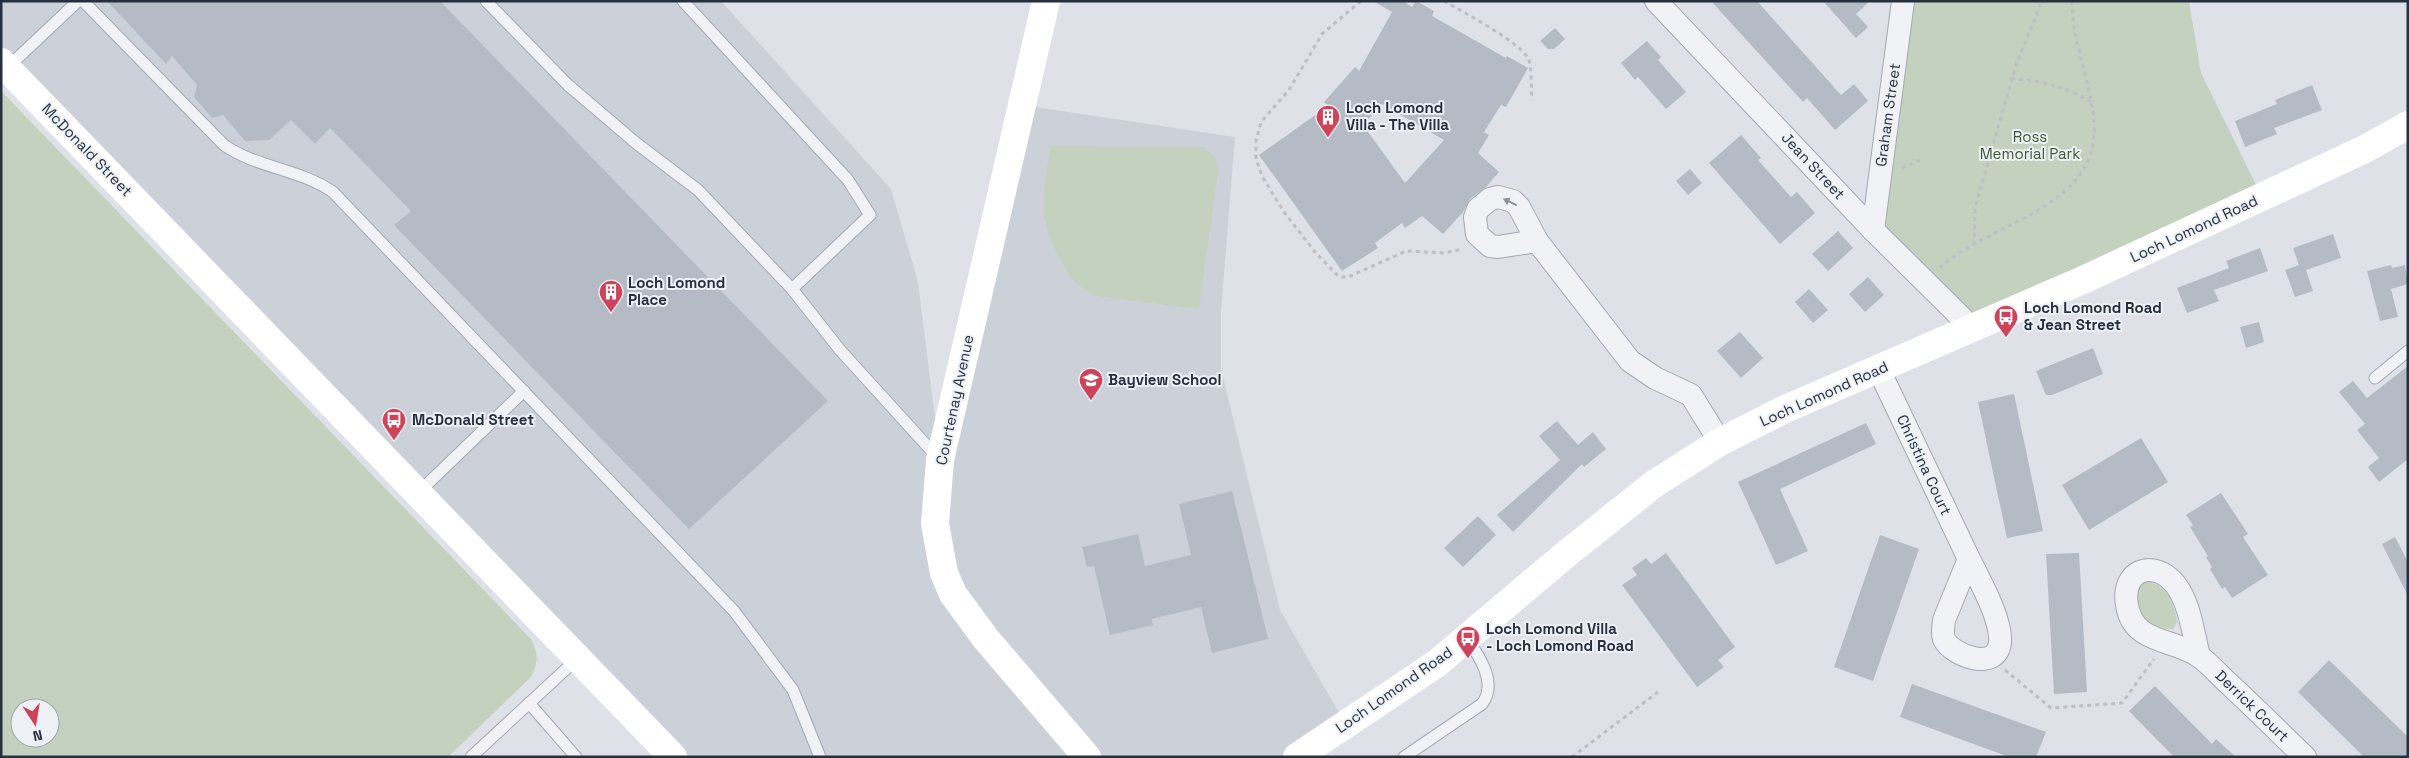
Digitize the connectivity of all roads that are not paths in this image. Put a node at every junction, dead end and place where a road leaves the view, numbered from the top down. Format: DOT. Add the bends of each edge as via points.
graph roads {
  1 [pos="78,1"];
  2 [pos="83,1"];
  3 [pos="486,1"];
  4 [pos="683,1"];
  5 [pos="1046,1"];
  6 [pos="1656,1"];
  7 [pos="1904,1"];
  8 [pos="4,65"];
  9 [pos="2406,131"];
  10 [pos="1873,230"];
  11 [pos="1537,241"];
  12 [pos="792,289"];
  13 [pos="1972,328"];
  14 [pos="2408,351"];
  15 [pos="1879,370"];
  16 [pos="2375,378"];
  17 [pos="524,391"];
  18 [pos="1720,442"];
  19 [pos="940,460"];
  20 [pos="418,494"];
  21 [pos="1969,559"];
  22 [pos="1466,638"];
  23 [pos="2199,656"];
  24 [pos="578,658"];
  25 [pos="529,703"];
  26 [pos="1306,754"];
  27 [pos="470,757"];
  28 [pos="576,757"];
  29 [pos="673,757"];
  30 [pos="820,757"];
  31 [pos="1087,757"];
  32 [pos="1404,757"];
  33 [pos="2305,757"];
  1 -- 8 [label="lane"];
  2 -- 17 [label="lane" via="224,145 238,154 308,178 333,192"];
  3 -- 12 [label="lane" via="568,85 698,190"];
  4 -- 12 [label="lane" via="848,180 870,215"];
  5 -- 19 [label="street, Courtenay Avenue"];
  6 -- 10 [label="street, Jean Street"];
  7 -- 10 [label="street, Graham Street"];
  8 -- 20 [label="street, McDonald Street"];
  9 -- 13 [label="street, Loch Lomond Road"];
  10 -- 13 [label="street, Jean Street"];
  11 -- 11 [label="street, one-way" via="1513,201 1498,198 1483,204 1475,217 1477,234 1483,241 1498,247"];
  11 -- 18 [label="street" via="1630,361 1654,378 1692,395"];
  12 -- 19 [label="lane" via="840,350"];
  13 -- 15 [label="street, Loch Lomond Road"];
  14 -- 16 [label="lane"];
  15 -- 18 [label="street, Loch Lomond Road" via="1783,410"];
  15 -- 21 [label="street, Christina Court"];
  17 -- 20 [label="lane"];
  17 -- 30 [label="lane" via="750,631 793,690"];
  18 -- 22 [label="street, Loch Lomond Road" via="1654,484"];
  19 -- 31 [label="street, Courtenay Avenue" via="935,524 940,557 953,594 986,639"];
  20 -- 24 [label="street, McDonald Street"];
  21 -- 21 [label="street, Christina Court" via="1993,610 2000,642 1991,658 1980,661 1950,648 1943,635 1944,620"];
  22 -- 26 [label="street, Loch Lomond Road" via="1428,669"];
  22 -- 32 [label="lane" via="1485,665 1486,699"];
  23 -- 23 [label="street, Derrick Court" via="2186,604 2176,585 2162,572 2150,568 2136,573 2129,580 2126,592 2127,606 2137,627 2147,635"];
  23 -- 33 [label="street, Derrick Court"];
  24 -- 25 [label="lane"];
  24 -- 29 [label="street, McDonald Street"];
  25 -- 27 [label="lane"];
  25 -- 28 [label="lane"];
}
